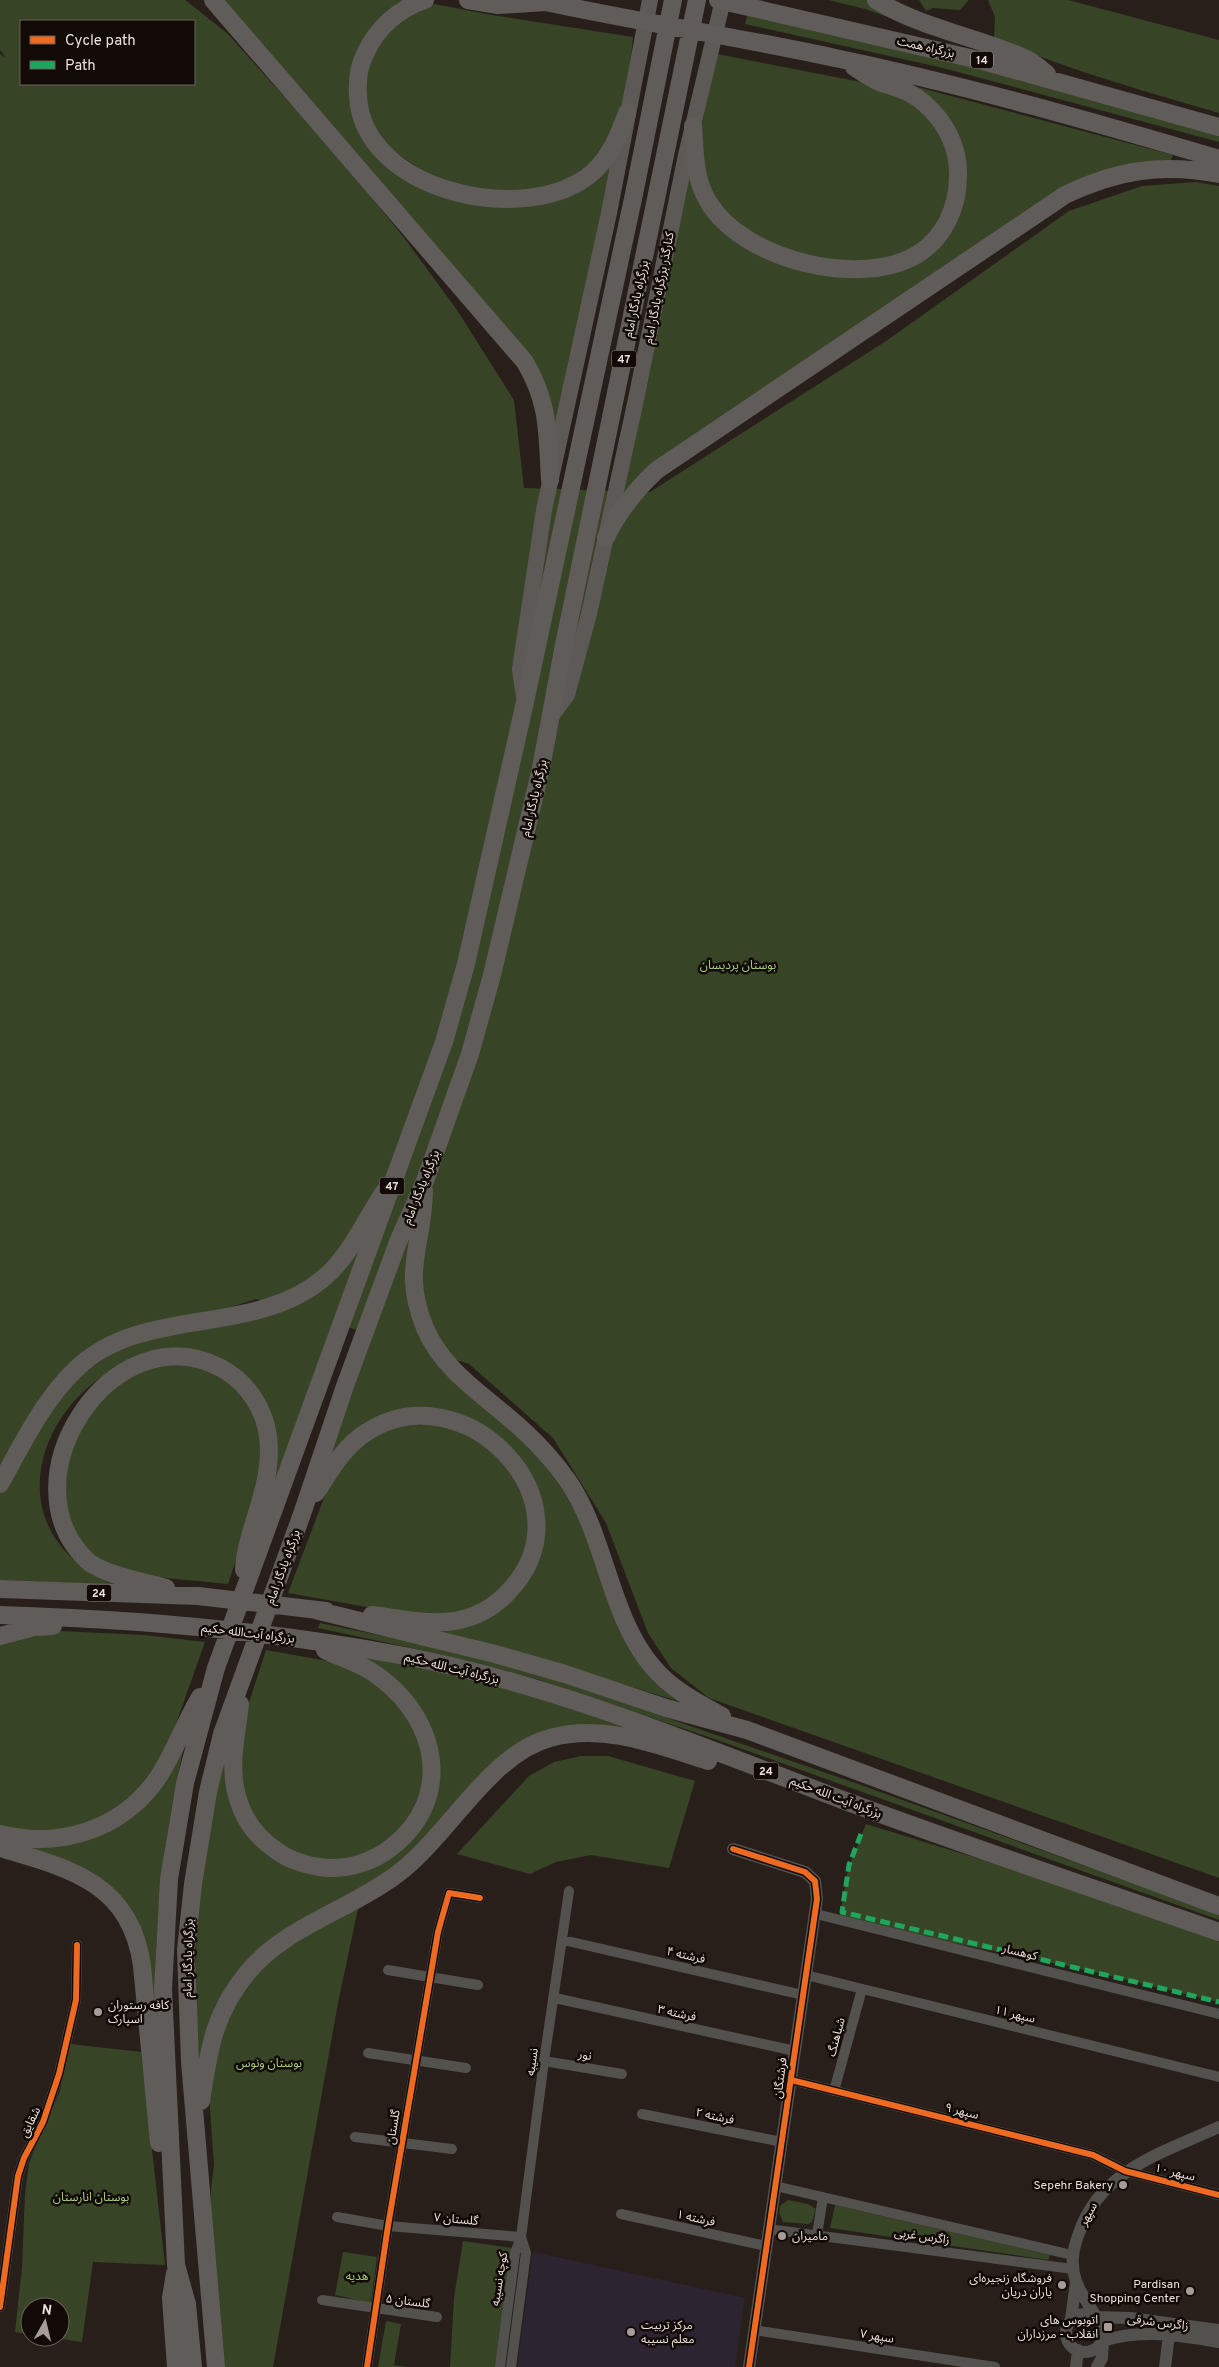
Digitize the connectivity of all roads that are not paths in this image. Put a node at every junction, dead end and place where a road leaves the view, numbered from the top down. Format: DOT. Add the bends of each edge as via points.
graph roads {
  1 [pos="213,0"];
  2 [pos="425,0"];
  3 [pos="468,0"];
  4 [pos="650,0"];
  5 [pos="673,0"];
  6 [pos="697,0"];
  7 [pos="718,0"];
  8 [pos="723,0"];
  9 [pos="876,0"];
  10 [pos="541,1"];
  11 [pos="838,58"];
  12 [pos="1058,82"];
  13 [pos="627,113"];
  14 [pos="693,126"];
  15 [pos="1219,127"];
  16 [pos="1219,159"];
  17 [pos="1219,174"];
  18 [pos="550,480"];
  19 [pos="606,537"];
  20 [pos="525,702"];
  21 [pos="550,718"];
  22 [pos="396,1176"];
  23 [pos="425,1181"];
  24 [pos="0,1484"];
  25 [pos="302,1514"];
  26 [pos="245,1588"];
  27 [pos="0,1590"];
  28 [pos="198,1596"];
  29 [pos="315,1610"];
  30 [pos="0,1615"];
  31 [pos="125,1619"];
  32 [pos="0,1636"];
  33 [pos="304,1640"];
  34 [pos="216,1668"];
  35 [pos="244,1674"];
  36 [pos="747,1730"];
  37 [pos="906,1823"];
  38 [pos="0,1834"];
  39 [pos="0,1848"];
  40 [pos="733,1849"];
  41 [pos="569,1892"];
  42 [pos="480,1898"];
  43 [pos="1219,1906"];
  44 [pos="816,1914"];
  45 [pos="1219,1932"];
  46 [pos="563,1940"];
  47 [pos="77,1945"];
  48 [pos="388,1970"];
  49 [pos="806,1975"];
  50 [pos="430,1977"];
  51 [pos="478,1985"];
  52 [pos="862,1989"];
  53 [pos="803,1994"];
  54 [pos="555,1998"];
  55 [pos="1219,2014"];
  56 [pos="794,2051"];
  57 [pos="368,2053"];
  58 [pos="416,2060"];
  59 [pos="544,2060"];
  60 [pos="466,2068"];
  61 [pos="622,2074"];
  62 [pos="1219,2077"];
  63 [pos="791,2080"];
  64 [pos="834,2091"];
  65 [pos="642,2114"];
  66 [pos="197,2124"];
  67 [pos="1219,2127"];
  68 [pos="355,2137"];
  69 [pos="782,2142"];
  70 [pos="402,2143"];
  71 [pos="452,2149"];
  72 [pos="1125,2171"];
  73 [pos="775,2186"];
  74 [pos="1219,2195"];
  75 [pos="823,2197"];
  76 [pos="173,2211"];
  77 [pos="621,2214"];
  78 [pos="337,2217"];
  79 [pos="388,2226"];
  80 [pos="768,2229"];
  81 [pos="817,2235"];
  82 [pos="522,2237"];
  83 [pos="766,2246"];
  84 [pos="1072,2255"];
  85 [pos="176,2265"];
  86 [pos="1074,2276"];
  87 [pos="322,2300"];
  88 [pos="0,2307"];
  89 [pos="376,2310"];
  90 [pos="437,2317"];
  91 [pos="1096,2317"];
  92 [pos="1130,2318"];
  93 [pos="1071,2319"];
  94 [pos="754,2330"];
  95 [pos="1219,2330"];
  96 [pos="1132,2334"];
  97 [pos="1169,2335"];
  98 [pos="1103,2340"];
  99 [pos="1219,2342"];
  100 [pos="1078,2350"];
  101 [pos="176,2367"];
  102 [pos="193,2367"];
  103 [pos="216,2367"];
  104 [pos="367,2367"];
  105 [pos="500,2367"];
  106 [pos="511,2367"];
  107 [pos="749,2367"];
  108 [pos="995,2367"];
  109 [pos="1076,2367"];
  110 [pos="1097,2367"];
  111 [pos="1164,2367"];
  1 -- 18 [label="highway" via="525,362 536,381 546,413"];
  2 -- 13 [label="highway" via="408,7 380,29 371,40 359,72 358,104 367,132 380,151 399,167 434,184 465,193 513,199 540,197 573,185 593,171 613,146"];
  3 -- 10 [label="highway" via="498,5"];
  4 -- 13 [label="main road"];
  5 -- 20 [label="highway, بزرگراه یادگار امام / 47"];
  6 -- 21 [label="highway, بزرگراه یادگار امام / 47"];
  7 -- 12 [label="highway, بزرگراه همت / 14" via="983,61"];
  8 -- 14 [label="main road, کنارگذر بزرگراه یادگار امام"];
  9 -- 12 [label="highway" via="938,29 1024,57"];
  10 -- 11 [label="highway"];
  11 -- 14 [label="highway" via="876,80 910,92 937,116 953,143 958,157 955,205 941,232 919,254 894,263 840,268 793,259 750,241 720,217 701,188 696,171"];
  11 -- 16 [label="highway" via="960,87"];
  12 -- 15 [label="highway, بزرگراه همت / 14"];
  13 -- 18 [label="main road" via="609,213"];
  14 -- 19 [label="main road, کنارگذر بزرگراه یادگار امام"];
  17 -- 19 [label="highway" via="1181,168 1137,170 1097,181 1065,195 657,470 630,498"];
  18 -- 20 [label="main road" via="520,669"];
  19 -- 21 [label="main road, کنارگذر بزرگراه یادگار امام" via="567,695"];
  20 -- 22 [label="highway, بزرگراه یادگار امام / 47" via="466,964 444,1042"];
  21 -- 23 [label="highway, بزرگراه یادگار امام / 47" via="492,975 470,1054"];
  22 -- 24 [label="highway" via="340,1260 326,1276 304,1292 256,1312 135,1336 111,1346 75,1370 44,1408"];
  22 -- 26 [label="highway, بزرگراه یادگار امام / 47"];
  23 -- 25 [label="highway, بزرگراه یادگار امام / 47" via="398,1242"];
  23 -- 36 [label="highway" via="424,1211 414,1254 412,1284 418,1310 434,1345 462,1378 526,1433 568,1481 595,1536 625,1619 640,1651 652,1666 678,1691"];
  25 -- 29 [label="highway" via="345,1451 358,1438 387,1421 424,1416 439,1417 466,1426 496,1444 519,1470 535,1508 535,1538 520,1578 504,1596 482,1612 454,1621 432,1622"];
  25 -- 35 [label="highway, بزرگراه یادگار امام / 47"];
  26 -- 28 [label="highway" via="244,1558 264,1491 269,1460 264,1419 250,1392 226,1371 198,1359 163,1357 142,1362 107,1379 91,1390 71,1413 48,1455 44,1496 54,1527 65,1543 91,1564 120,1576"];
  26 -- 34 [label="highway, بزرگراه یادگار امام / 47"];
  27 -- 28 [label="highway, 24"];
  28 -- 29 [label="highway, 24"];
  29 -- 36 [label="highway, بزرگراه آیت الله حکیم / 24" via="495,1654"];
  30 -- 31 [label="highway, 24"];
  31 -- 32 [label="highway" via="75,1626 34,1627"];
  31 -- 33 [label="highway, بزرگراه آیت‌الله حکیم / 24"];
  33 -- 35 [label="highway" via="381,1678 410,1705 424,1729 432,1759 425,1805 413,1828 385,1853 352,1866 317,1867 284,1856 256,1833 240,1805 234,1773"];
  33 -- 37 [label="highway, بزرگراه آیت الله حکیم / 24" via="405,1656 534,1690 690,1742"];
  34 -- 38 [label="highway" via="164,1767 135,1803 104,1824 68,1837 35,1841"];
  34 -- 76 [label="highway, بزرگراه یادگار امام / 47" via="185,1783 165,1924 162,1989"];
  35 -- 66 [label="highway, بزرگراه یادگار امام / 47" via="214,1765 202,1823 187,1933 190,2062"];
  36 -- 43 [label="highway, بزرگراه آیت الله حکیم / 24"];
  37 -- 45 [label="highway, بزرگراه آیت الله حکیم / 24"];
  37 -- 66 [label="highway" via="628,1737 588,1732 548,1738 518,1752 500,1767 432,1843 396,1875 297,1933 249,1971 218,2018 210,2042"];
  39 -- 76 [label="highway" via="64,1868 91,1881 122,1912 135,1935 144,1980 160,2154"];
  40 -- 44 [label="street, فرشتگان" via="811,1876 817,1889"];
  41 -- 46 [label="street, نسیبه"];
  42 -- 50 [label="street, گلستان" via="449,1893"];
  44 -- 49 [label="street, فرشتگان"];
  44 -- 55 [label="street, کوهسار"];
  46 -- 53 [label="street, فرشته ۴"];
  46 -- 54 [label="street, نسیبه"];
  47 -- 88 [label="street, شقایق" via="76,2000 55,2092 18,2176"];
  48 -- 50 [label="street"];
  49 -- 52 [label="street, سپهر ۱۱"];
  49 -- 53 [label="street, فرشتگان"];
  50 -- 51 [label="street"];
  50 -- 58 [label="street, گلستان"];
  52 -- 62 [label="street, سپهر ۱۱"];
  52 -- 64 [label="street, شباهنگ"];
  53 -- 56 [label="street, فرشتگان"];
  54 -- 56 [label="street, فرشته ۳"];
  54 -- 59 [label="street, نسیبه"];
  56 -- 63 [label="street, فرشتگان"];
  57 -- 58 [label="street"];
  58 -- 60 [label="street"];
  58 -- 70 [label="street, گلستان"];
  59 -- 61 [label="street, نور"];
  59 -- 82 [label="street, نسیبه"];
  63 -- 64 [label="street, سپهر ۹"];
  63 -- 69 [label="street, فرشتگان"];
  64 -- 72 [label="street, سپهر ۹" via="1093,2155"];
  65 -- 69 [label="street, فرشته ۲"];
  66 -- 103 [label="highway, بزرگراه یادگار امام / 47"];
  67 -- 72 [label="street, سپهر"];
  68 -- 70 [label="street"];
  69 -- 73 [label="street, فرشتگان"];
  70 -- 71 [label="street"];
  70 -- 79 [label="street, گلستان"];
  72 -- 74 [label="street, سپهر ۱۰"];
  72 -- 84 [label="street, سپهر" via="1088,2210"];
  73 -- 75 [label="street, زاگرس غربی"];
  73 -- 80 [label="street, فرشتگان"];
  75 -- 81 [label="street"];
  75 -- 84 [label="street, زاگرس غربی"];
  76 -- 85 [label="highway, بزرگراه یادگار امام / 47"];
  77 -- 83 [label="street, فرشته ۱"];
  78 -- 79 [label="street, گلستان ۷"];
  79 -- 82 [label="street, گلستان ۷"];
  79 -- 89 [label="street, گلستان"];
  80 -- 81 [label="street, زاگرس غربی"];
  80 -- 83 [label="street, فرشتگان"];
  81 -- 86 [label="street, زاگرس غربی"];
  82 -- 105 [label="street, کوچه نسیبه" via="514,2253"];
  82 -- 106 [label="street, کوچه نسیبه" via="526,2253"];
  83 -- 94 [label="street, فرشتگان"];
  84 -- 86 [label="street, سپهر"];
  85 -- 101 [label="highway" via="172,2298"];
  85 -- 102 [label="highway, بزرگراه یادگار امام / 47" via="187,2304"];
  86 -- 91 [label="street"];
  86 -- 93 [label="street"];
  87 -- 89 [label="street, گلستان ۵"];
  89 -- 90 [label="street, گلستان ۵"];
  89 -- 104 [label="street, گلستان"];
  91 -- 92 [label="street, زاگرس شرقی"];
  91 -- 93 [label="street" via="1083,2313"];
  91 -- 98 [label="street" via="1104,2328"];
  92 -- 95 [label="street, زاگرس شرقی"];
  92 -- 96 [label="street" via="1122,2321 1119,2327 1121,2331"];
  93 -- 100 [label="street" via="1067,2324 1066,2338"];
  94 -- 107 [label="street, فرشتگان"];
  94 -- 108 [label="street, سپهر ۷"];
  96 -- 97 [label="street, زاگرس شرقی"];
  96 -- 98 [label="street, زاگرس شرقی"];
  97 -- 99 [label="street, زاگرس شرقی"];
  97 -- 111 [label="street"];
  98 -- 100 [label="street" via="1092,2351"];
  98 -- 110 [label="street" via="1102,2358"];
  100 -- 109 [label="street"];
}
